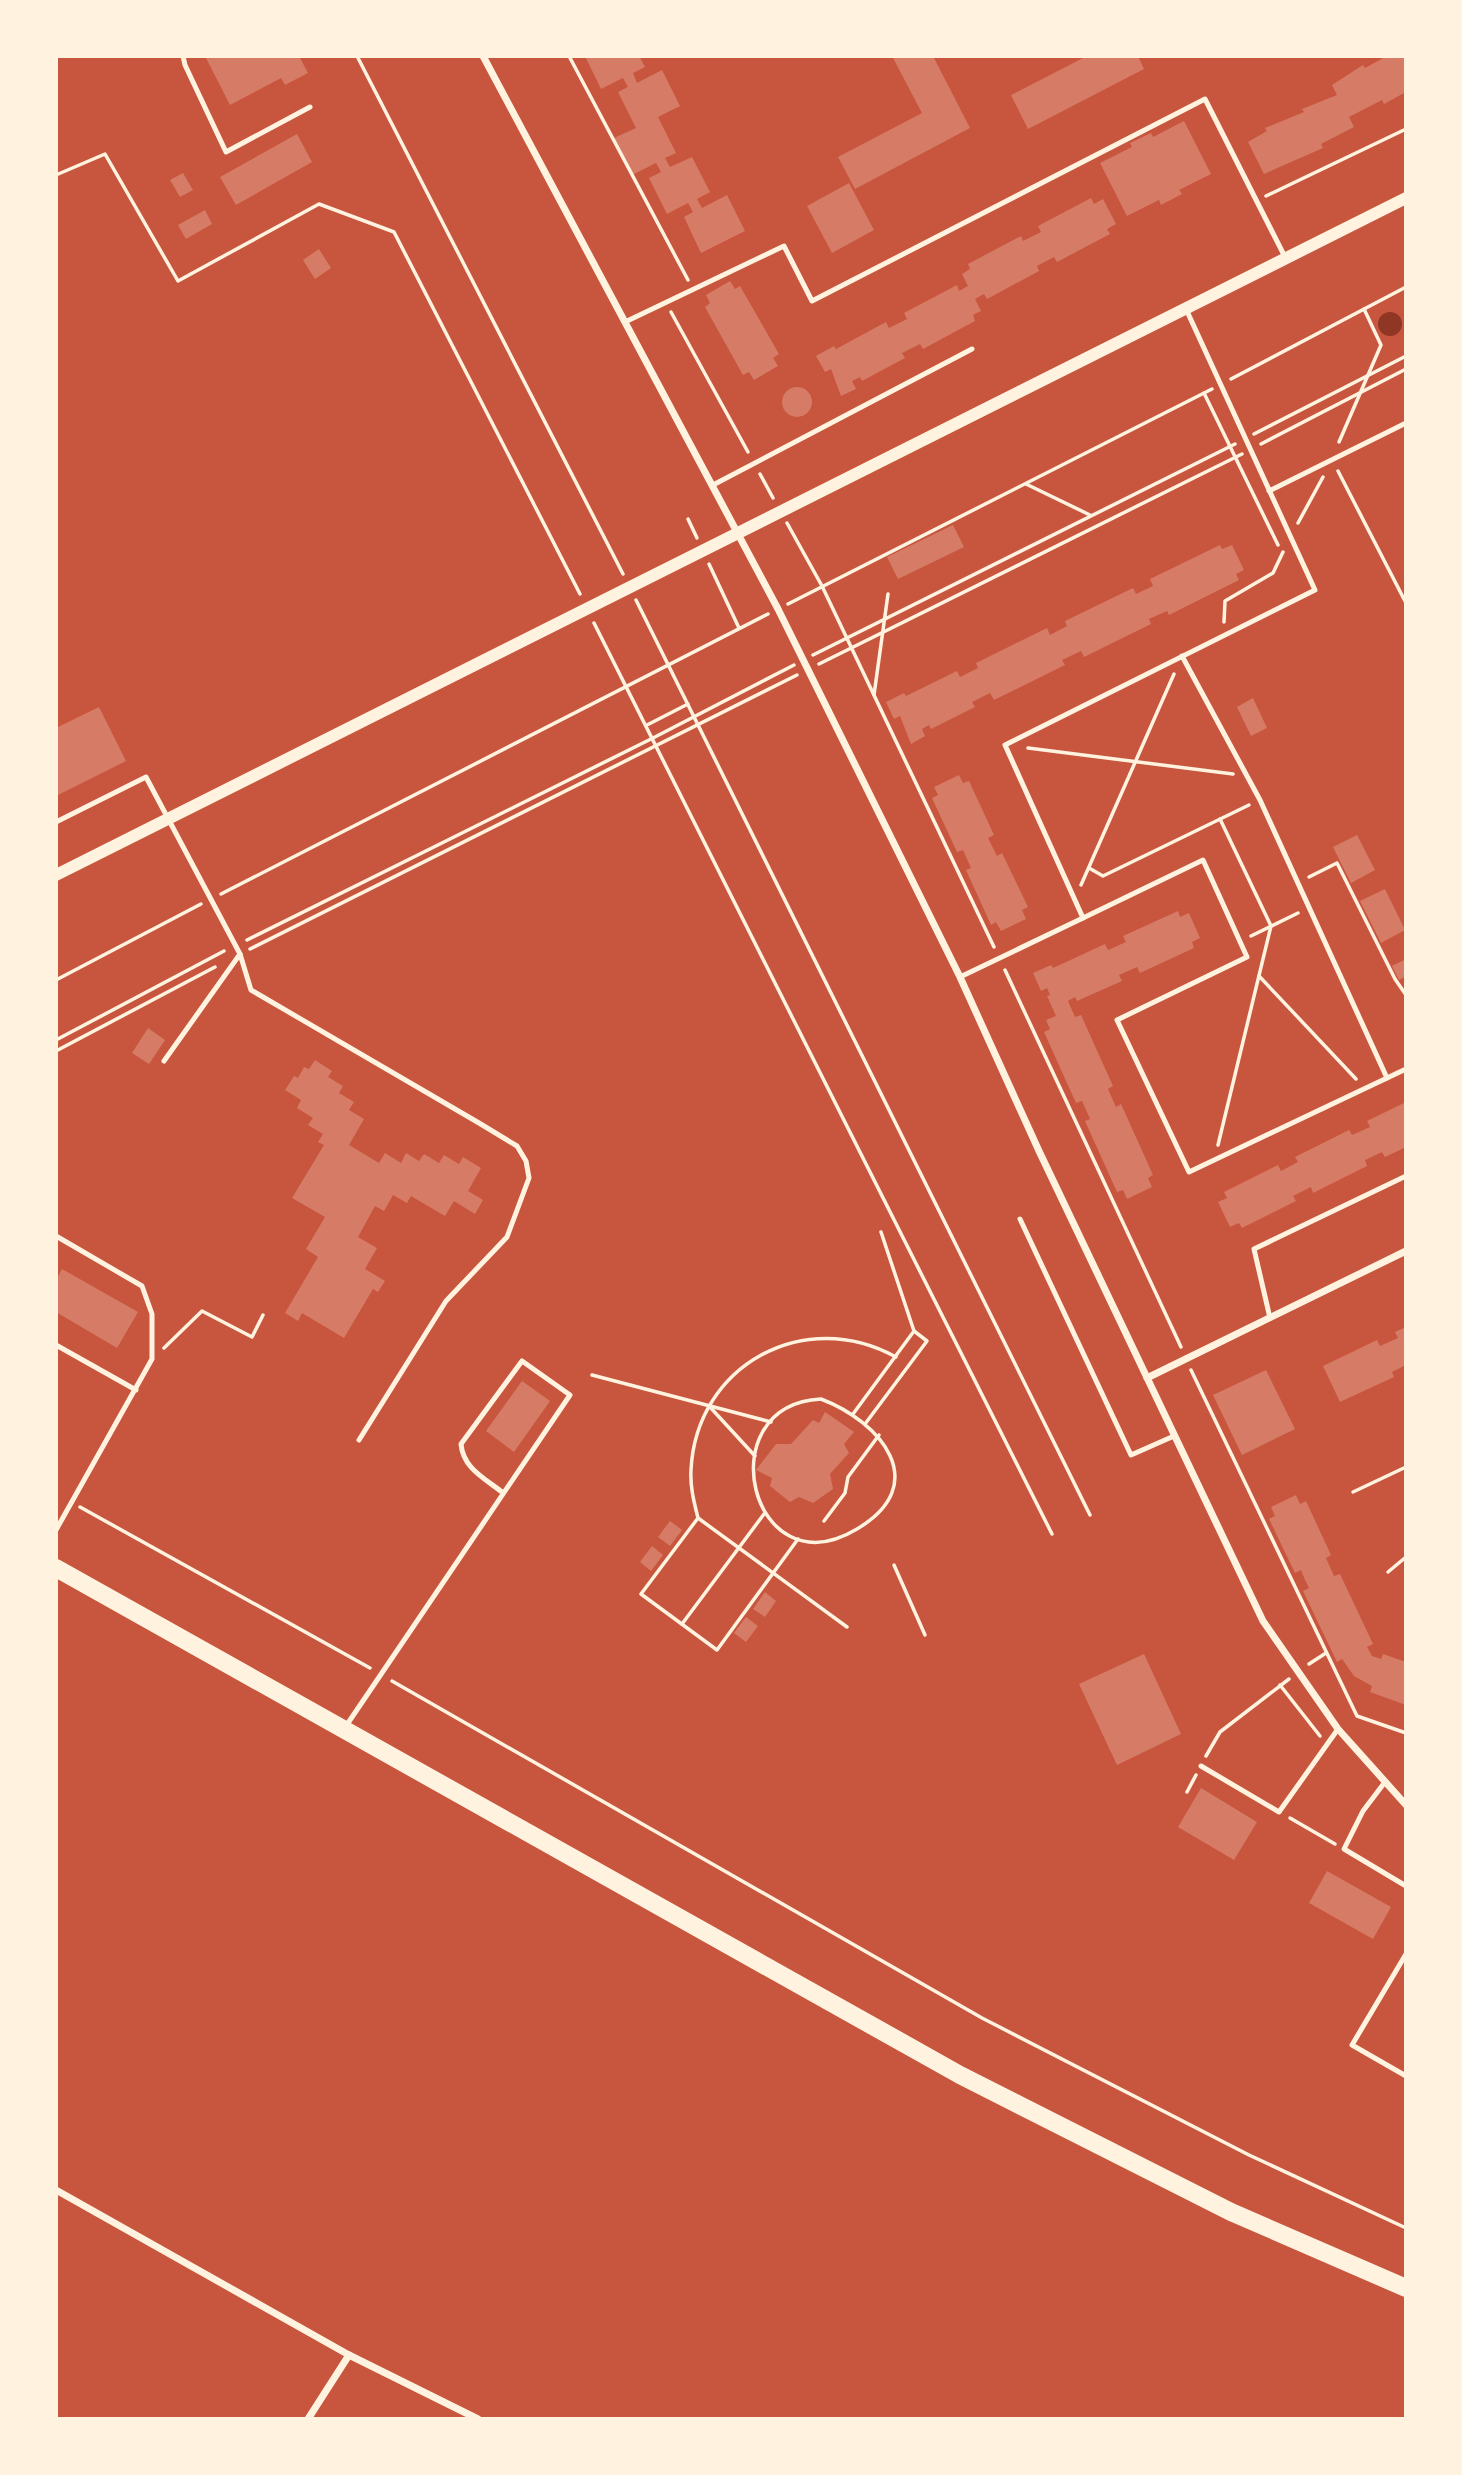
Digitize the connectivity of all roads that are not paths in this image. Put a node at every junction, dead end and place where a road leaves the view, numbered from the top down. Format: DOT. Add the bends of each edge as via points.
graph roads {
  1 [pos="183,56"];
  2 [pos="483,56"];
  3 [pos="310,107"];
  4 [pos="1406,198"];
  5 [pos="1286,259"];
  6 [pos="1186,309"];
  7 [pos="625,322"];
  8 [pos="972,349"];
  9 [pos="1406,423"];
  10 [pos="713,485"];
  11 [pos="1269,491"];
  12 [pos="740,535"];
  13 [pos="1182,656"];
  14 [pos="168,820"];
  15 [pos="56,822"];
  16 [pos="56,876"];
  17 [pos="1083,918"];
  18 [pos="240,954"];
  19 [pos="960,977"];
  20 [pos="164,1062"];
  21 [pos="1406,1069"];
  22 [pos="1387,1078"];
  23 [pos="1406,1176"];
  24 [pos="1020,1219"];
  25 [pos="56,1236"];
  26 [pos="1406,1251"];
  27 [pos="1270,1318"];
  28 [pos="56,1345"];
  29 [pos="1147,1378"];
  30 [pos="136,1390"];
  31 [pos="1174,1436"];
  32 [pos="359,1440"];
  33 [pos="502,1492"];
  34 [pos="56,1530"];
  35 [pos="56,1568"];
  36 [pos="56,1580"];
  37 [pos="1338,1729"];
  38 [pos="342,1731"];
  39 [pos="1201,1766"];
  40 [pos="1385,1782"];
  41 [pos="1406,1805"];
  42 [pos="1406,1886"];
  43 [pos="1406,1954"];
  44 [pos="1406,2076"];
  45 [pos="56,2190"];
  46 [pos="1406,2288"];
  47 [pos="1406,2299"];
  48 [pos="349,2355"];
  49 [pos="308,2419"];
  50 [pos="478,2419"];
  1 -- 3 [label="lane" via="226,152"];
  2 -- 7 [label="street"];
  4 -- 5 [label="street"];
  5 -- 6 [label="street"];
  5 -- 7 [label="lane" via="1205,99 812,300 784,246"];
  6 -- 11 [label="lane"];
  6 -- 12 [label="street"];
  7 -- 10 [label="street"];
  8 -- 10 [label="lane"];
  9 -- 11 [label="lane"];
  10 -- 12 [label="street"];
  11 -- 13 [label="lane" via="1315,590"];
  12 -- 14 [label="street"];
  12 -- 19 [label="street"];
  13 -- 17 [label="lane" via="1006,745"];
  13 -- 22 [label="lane" via="1260,800"];
  14 -- 15 [label="lane" via="146,778"];
  14 -- 16 [label="street"];
  14 -- 18 [label="lane"];
  17 -- 19 [label="lane"];
  17 -- 22 [label="lane" via="1203,860 1247,957 1117,1020 1189,1171"];
  18 -- 20 [label="lane"];
  18 -- 32 [label="lane" via="251,990 489,1128 517,1146 526,1161 528,1178 507,1237 446,1301"];
  19 -- 29 [label="street"];
  21 -- 22 [label="lane"];
  23 -- 27 [label="lane" via="1254,1249"];
  24 -- 31 [label="lane" via="1131,1455"];
  25 -- 30 [label="lane" via="142,1286 152,1314 152,1359"];
  26 -- 27 [label="street"];
  27 -- 29 [label="street"];
  28 -- 30 [label="lane"];
  29 -- 31 [label="street"];
  30 -- 34 [label="lane"];
  31 -- 37 [label="street" via="1263,1621"];
  33 -- 33 [label="lane" via="472,1470 462,1456 461,1444 522,1361 570,1395"];
  33 -- 38 [label="lane"];
  35 -- 38 [label="highway"];
  36 -- 47 [label="highway" via="956,2084 1226,2221"];
  37 -- 39 [label="lane" via="1279,1811"];
  37 -- 40 [label="street"];
  38 -- 46 [label="highway" via="960,2074 1231,2212"];
  40 -- 41 [label="street"];
  40 -- 42 [label="lane" via="1363,1811 1344,1849"];
  43 -- 44 [label="lane" via="1352,2045"];
  45 -- 48 [label="street"];
  48 -- 49 [label="street"];
  48 -- 50 [label="street"];
}
